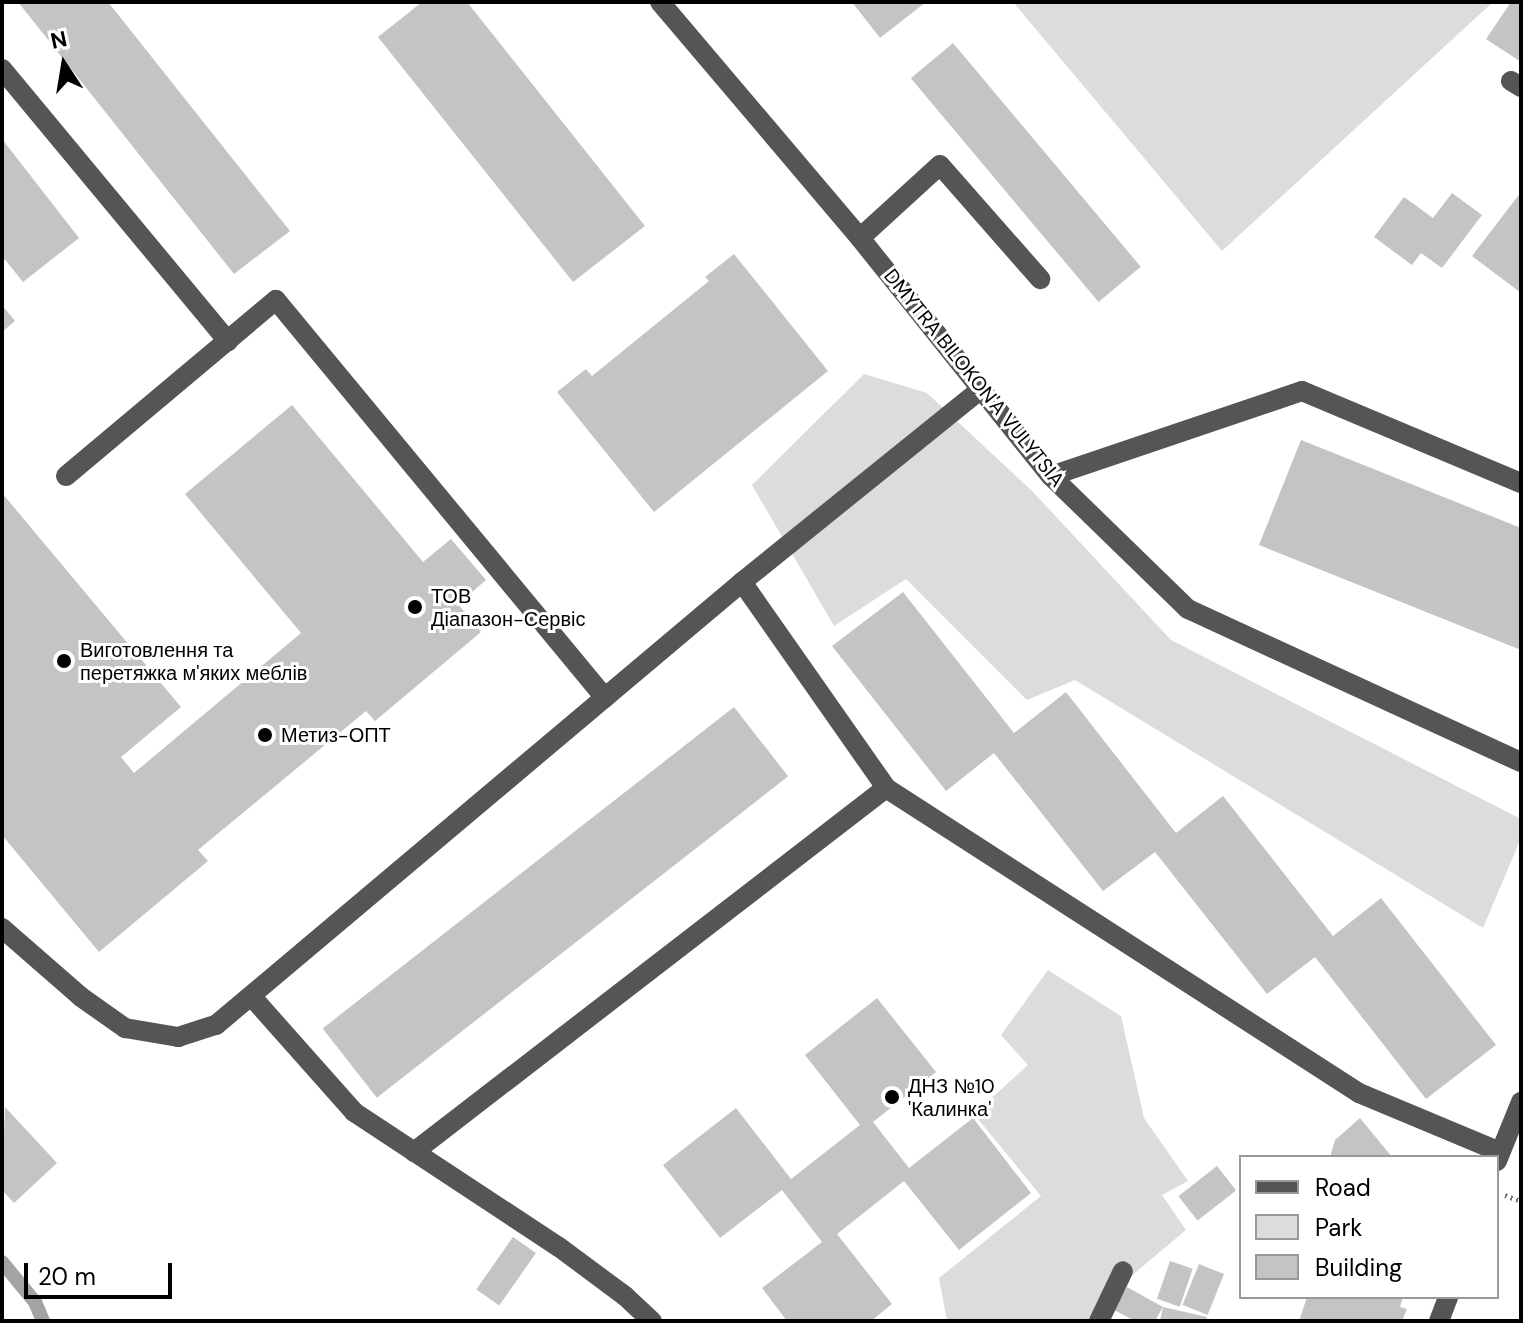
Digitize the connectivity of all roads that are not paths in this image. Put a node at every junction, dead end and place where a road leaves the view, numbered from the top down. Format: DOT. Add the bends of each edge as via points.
graph roads {
  1 [pos="660,2"];
  2 [pos="2,69"];
  3 [pos="860,238"];
  4 [pos="1040,279"];
  5 [pos="228,341"];
  6 [pos="981,389"];
  7 [pos="66,476"];
  8 [pos="1051,476"];
  9 [pos="1521,483"];
  10 [pos="742,582"];
  11 [pos="605,698"];
  12 [pos="1521,762"];
  13 [pos="886,788"];
  14 [pos="2,928"];
  15 [pos="252,997"];
  16 [pos="1521,1102"];
  17 [pos="414,1152"];
  18 [pos="1497,1155"];
  19 [pos="1499,1156"];
  20 [pos="1123,1271"];
  21 [pos="1447,1299"];
  22 [pos="652,1321"];
  23 [pos="1099,1321"];
  24 [pos="1439,1321"];
  1 -- 3 [label="street, DMYTRA BILOKON'A VULYTSIA"];
  2 -- 5 [label="street"];
  3 -- 4 [label="street" via="940,165"];
  3 -- 6 [label="street, DMYTRA BILOKON'A VULYTSIA"];
  5 -- 7 [label="street"];
  5 -- 11 [label="street" via="276,300"];
  6 -- 8 [label="street, DMYTRA BILOKON'A VULYTSIA"];
  6 -- 10 [label="street"];
  8 -- 9 [label="street" via="1302,391"];
  8 -- 12 [label="street, DMYTRA BILOKON'A VULYTSIA" via="1188,609"];
  10 -- 11 [label="street"];
  10 -- 13 [label="street"];
  11 -- 15 [label="street"];
  13 -- 17 [label="street"];
  13 -- 18 [label="street" via="1359,1093"];
  14 -- 15 [label="street" via="125,1028 178,1037 216,1025"];
  15 -- 17 [label="street" via="354,1112"];
  16 -- 19 [label="street"];
  17 -- 22 [label="street" via="559,1247"];
  20 -- 23 [label="street"];
  21 -- 24 [label="street"];
}
